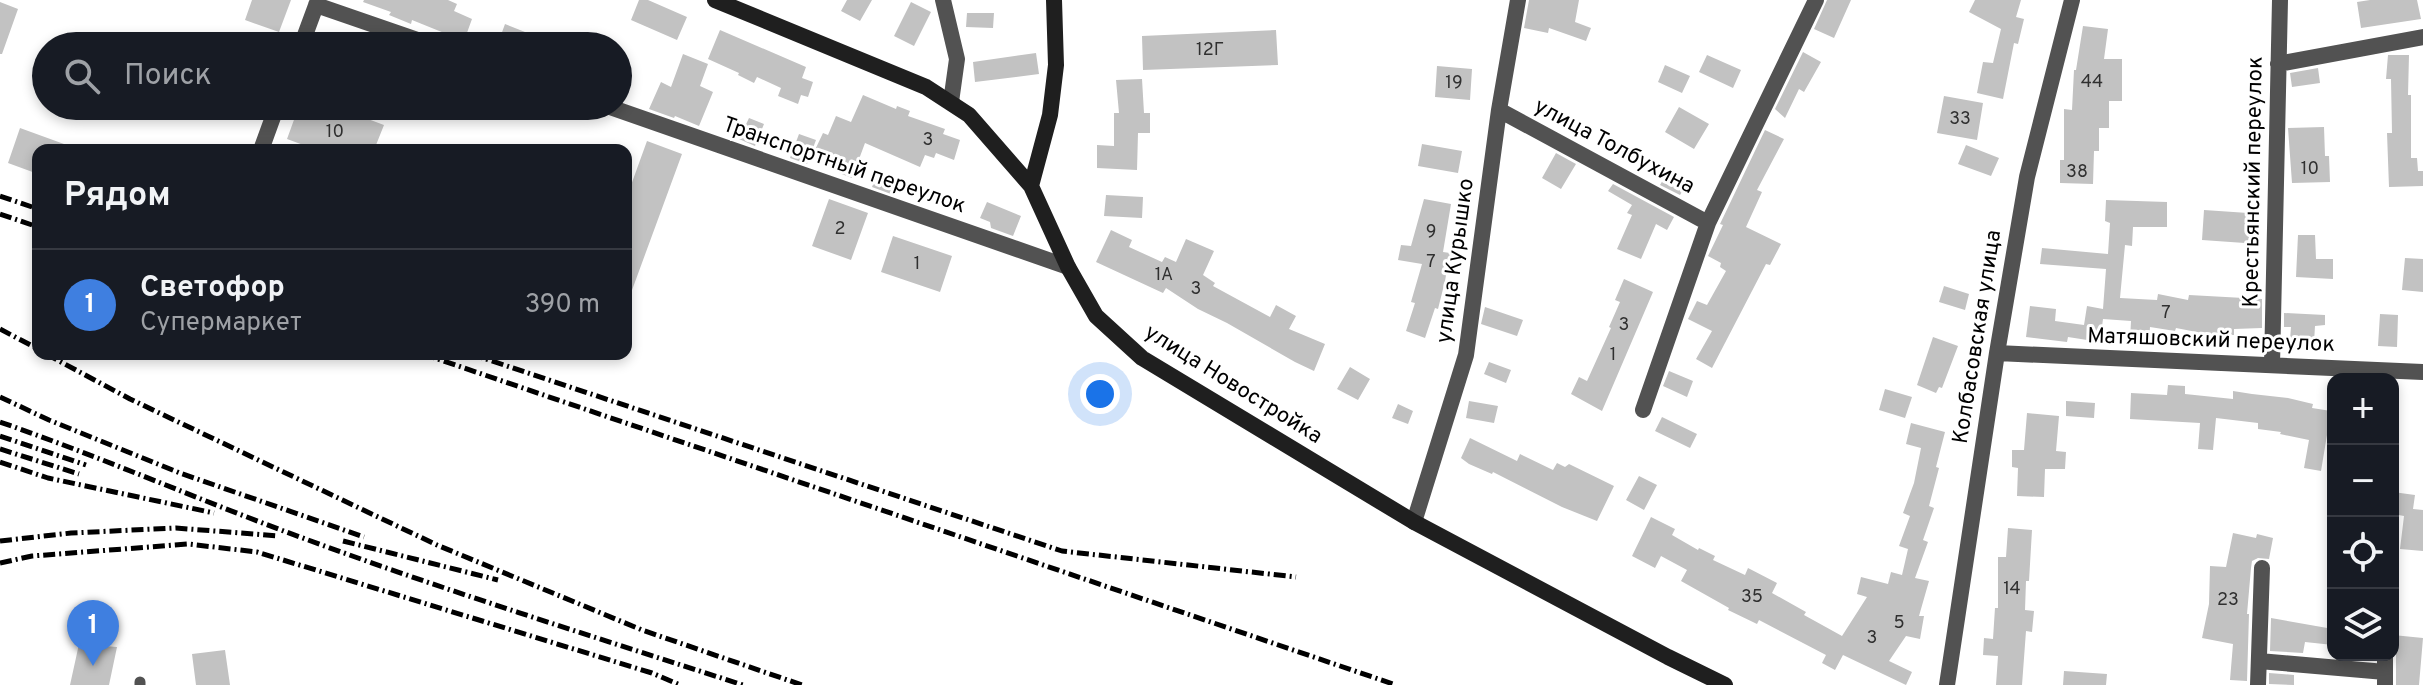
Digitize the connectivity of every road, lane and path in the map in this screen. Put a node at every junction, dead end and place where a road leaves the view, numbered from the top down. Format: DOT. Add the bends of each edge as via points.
graph roads {
  1 [pos="715,0"];
  2 [pos="943,0"];
  3 [pos="1054,0"];
  4 [pos="1518,0"];
  5 [pos="1816,0"];
  6 [pos="2072,0"];
  7 [pos="2280,0"];
  8 [pos="317,2"];
  9 [pos="306,32"];
  10 [pos="397,32"];
  11 [pos="2423,37"];
  12 [pos="2278,64"];
  13 [pos="951,102"];
  14 [pos="1499,110"];
  15 [pos="632,115"];
  16 [pos="272,120"];
  17 [pos="263,144"];
  18 [pos="1031,186"];
  19 [pos="1708,223"];
  20 [pos="1068,267"];
  21 [pos="1997,353"];
  22 [pos="2272,365"];
  23 [pos="2423,372"];
  24 [pos="1643,410"];
  25 [pos="1414,522"];
  26 [pos="2262,568"];
  27 [pos="2259,661"];
  28 [pos="2385,671"];
  29 [pos="1725,685"];
  30 [pos="1947,685"];
  31 [pos="2258,685"];
  1 -- 13 [label="main road, улица Новостройка"];
  2 -- 13 [label="street" via="957,59"];
  3 -- 18 [label="main road" via="1056,65 1050,115"];
  4 -- 14 [label="street, улица Курышко"];
  5 -- 19 [label="street, улица Толбухина"];
  6 -- 21 [label="street, Колбасовская улица" via="2027,177"];
  7 -- 12 [label="street, Крестьянский переулок"];
  8 -- 9 [label="street"];
  8 -- 10 [label="street"];
  11 -- 12 [label="street"];
  12 -- 22 [label="street, Крестьянский переулок"];
  13 -- 18 [label="main road, улица Новостройка" via="969,115"];
  14 -- 19 [label="street, улица Толбухина"];
  14 -- 25 [label="street, улица Курышко" via="1466,355"];
  15 -- 20 [label="street, Транспортный переулок"];
  16 -- 17 [label="street"];
  18 -- 20 [label="main road, улица Новостройка"];
  19 -- 24 [label="street, улица Толбухина"];
  20 -- 25 [label="main road, улица Новостройка" via="1096,316 1142,358"];
  21 -- 22 [label="street, Матяшовский переулок"];
  21 -- 30 [label="street, Колбасовская улица"];
  22 -- 23 [label="street, Матяшовский переулок"];
  25 -- 29 [label="main road, улица Новостройка"];
  26 -- 27 [label="street"];
  27 -- 28 [label="street"];
  27 -- 31 [label="street"];
}
